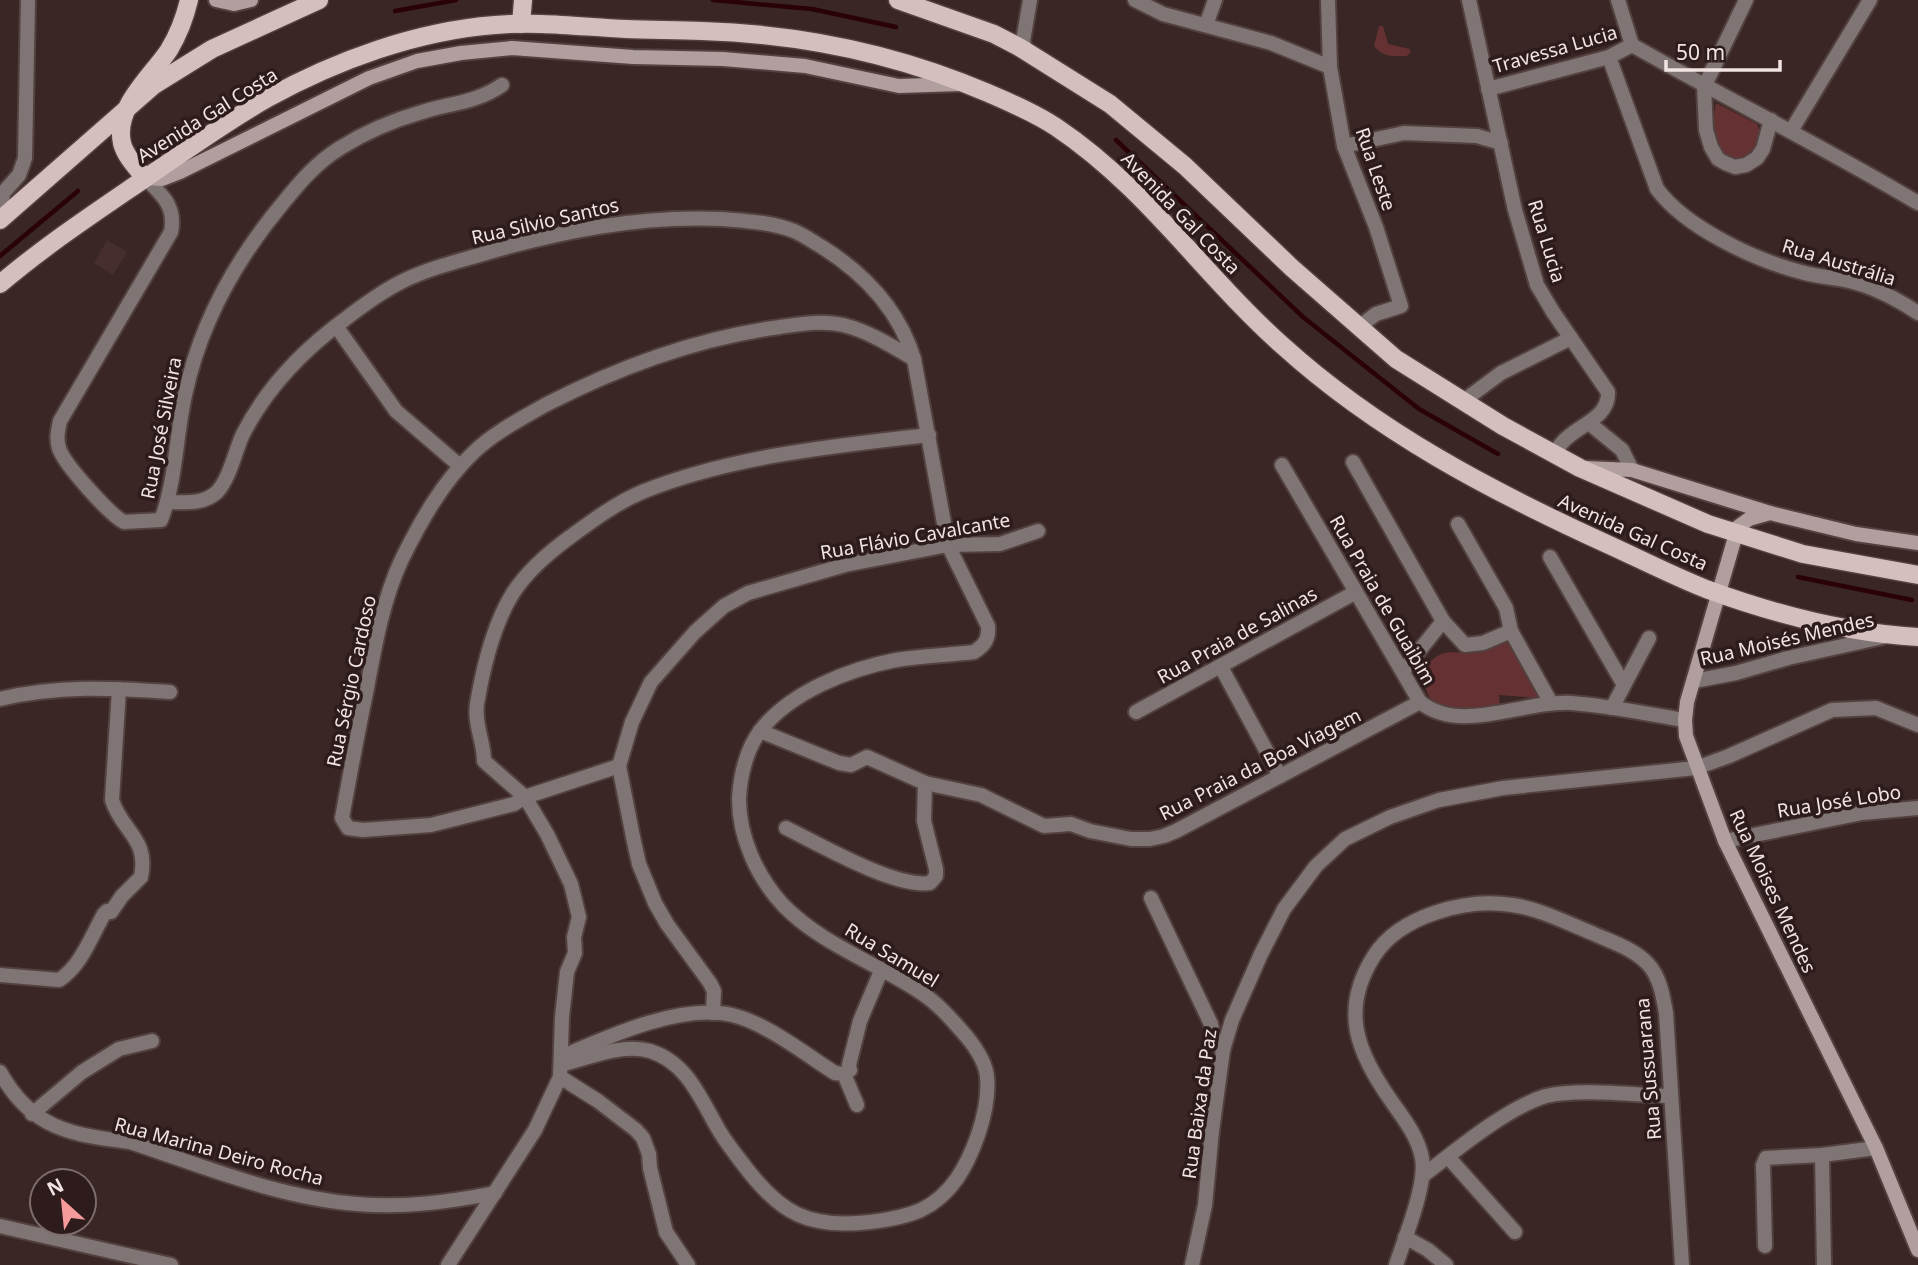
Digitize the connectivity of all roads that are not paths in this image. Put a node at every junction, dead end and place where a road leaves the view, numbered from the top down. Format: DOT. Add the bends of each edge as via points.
graph roads {
  1 [pos="29,0"];
  2 [pos="189,0"];
  3 [pos="216,0"];
  4 [pos="251,0"];
  5 [pos="320,0"];
  6 [pos="523,0"];
  7 [pos="898,0"];
  8 [pos="1030,0"];
  9 [pos="1135,0"];
  10 [pos="1215,0"];
  11 [pos="1328,0"];
  12 [pos="1469,0"];
  13 [pos="1618,0"];
  14 [pos="1746,0"];
  15 [pos="1870,0"];
  16 [pos="918,3"];
  17 [pos="521,24"];
  18 [pos="1206,25"];
  19 [pos="1632,46"];
  20 [pos="493,50"];
  21 [pos="1026,52"];
  22 [pos="1609,57"];
  23 [pos="1330,68"];
  24 [pos="966,84"];
  25 [pos="502,85"];
  26 [pos="1704,87"];
  27 [pos="1488,89"];
  28 [pos="125,108"];
  29 [pos="1771,120"];
  30 [pos="1791,131"];
  31 [pos="1501,143"];
  32 [pos="1344,146"];
  33 [pos="145,178"];
  34 [pos="1916,197"];
  35 [pos="0,220"];
  36 [pos="0,284"];
  37 [pos="1918,313"];
  38 [pos="336,326"];
  39 [pos="1360,326"];
  40 [pos="1571,338"];
  41 [pos="914,359"];
  42 [pos="1462,402"];
  43 [pos="1589,423"];
  44 [pos="929,435"];
  45 [pos="1553,454"];
  46 [pos="1353,462"];
  47 [pos="1282,465"];
  48 [pos="460,466"];
  49 [pos="1580,468"];
  50 [pos="1632,470"];
  51 [pos="167,502"];
  52 [pos="1770,513"];
  53 [pos="1458,524"];
  54 [pos="1038,531"];
  55 [pos="1736,534"];
  56 [pos="1918,543"];
  57 [pos="948,545"];
  58 [pos="1550,557"];
  59 [pos="1918,575"];
  60 [pos="1356,592"];
  61 [pos="1719,593"];
  62 [pos="1443,621"];
  63 [pos="1511,631"];
  64 [pos="1889,636"];
  65 [pos="1918,637"];
  66 [pos="1649,638"];
  67 [pos="974,652"];
  68 [pos="1222,667"];
  69 [pos="1403,671"];
  70 [pos="1694,681"];
  71 [pos="1624,685"];
  72 [pos="118,689"];
  73 [pos="170,692"];
  74 [pos="0,699"];
  75 [pos="1420,702"];
  76 [pos="1551,704"];
  77 [pos="1612,708"];
  78 [pos="1136,712"];
  79 [pos="1685,720"];
  80 [pos="1918,725"];
  81 [pos="760,731"];
  82 [pos="619,766"];
  83 [pos="1696,768"];
  84 [pos="1280,776"];
  85 [pos="925,783"];
  86 [pos="525,797"];
  87 [pos="1918,808"];
  88 [pos="786,828"];
  89 [pos="1725,841"];
  90 [pos="1151,898"];
  91 [pos="881,971"];
  92 [pos="0,975"];
  93 [pos="713,1013"];
  94 [pos="1231,1020"];
  95 [pos="1211,1024"];
  96 [pos="152,1041"];
  97 [pos="1223,1050"];
  98 [pos="561,1067"];
  99 [pos="0,1072"];
  100 [pos="844,1074"];
  101 [pos="1671,1096"];
  102 [pos="857,1105"];
  103 [pos="32,1114"];
  104 [pos="1876,1148"];
  105 [pos="1822,1155"];
  106 [pos="1448,1157"];
  107 [pos="1424,1175"];
  108 [pos="495,1193"];
  109 [pos="0,1226"];
  110 [pos="1515,1232"];
  111 [pos="1405,1237"];
  112 [pos="1765,1247"];
  113 [pos="1918,1250"];
  114 [pos="171,1265"];
  115 [pos="448,1265"];
  116 [pos="688,1265"];
  117 [pos="1192,1265"];
  118 [pos="1396,1265"];
  119 [pos="1446,1265"];
  120 [pos="1682,1265"];
  121 [pos="1824,1265"];
  1 -- 35 [label="street" via="25,158 3,193"];
  2 -- 28 [label="main road" via="170,47"];
  3 -- 4 [label="street" via="234,4"];
  5 -- 28 [label="main road" via="198,57"];
  6 -- 17 [label="main road"];
  7 -- 16 [label="main road, Avenida Gal Costa"];
  8 -- 21 [label="street" via="1023,41"];
  9 -- 18 [label="street" via="1163,14"];
  10 -- 18 [label="street"];
  11 -- 23 [label="street, Rua Leste"];
  12 -- 27 [label="street, Rua Lucia"];
  13 -- 19 [label="street"];
  14 -- 26 [label="street"];
  15 -- 30 [label="street"];
  16 -- 21 [label="main road, Avenida Gal Costa"];
  17 -- 20 [label="street" via="510,41"];
  17 -- 24 [label="main road, Avenida Gal Costa" via="807,40 903,61"];
  17 -- 33 [label="main road, Avenida Gal Costa" via="409,41 322,72 229,121"];
  18 -- 23 [label="street" via="1271,43"];
  19 -- 22 [label="street, Travessa Lucia"];
  19 -- 26 [label="street"];
  20 -- 24 [label="street" via="723,59 805,66 899,86"];
  20 -- 33 [label="street" via="417,61 369,78 180,172 162,179"];
  21 -- 39 [label="main road, Avenida Gal Costa" via="1110,104 1164,148"];
  22 -- 27 [label="street, Travessa Lucia"];
  22 -- 37 [label="street, Rua Austrália" via="1657,189 1666,200 1706,232 1777,265 1874,289"];
  23 -- 32 [label="street, Rua Leste"];
  24 -- 61 [label="main road, Avenida Gal Costa" via="1050,123 1086,148 1129,184 1236,303 1286,349 1407,440 1535,511"];
  25 -- 51 [label="street, Rua José Silveira" via="471,101 423,111 355,139 306,174 262,227 217,304 192,361"];
  26 -- 29 [label="street"];
  26 -- 29 [label="street" via="1706,130 1718,159 1725,163 1735,167 1757,158"];
  27 -- 31 [label="street, Rua Lucia"];
  28 -- 33 [label="main road" via="122,146"];
  28 -- 35 [label="main road"];
  29 -- 30 [label="street"];
  30 -- 34 [label="street"];
  31 -- 32 [label="street" via="1477,136 1404,133"];
  31 -- 40 [label="street, Rua Lucia" via="1537,285"];
  32 -- 39 [label="street, Rua Leste" via="1401,306 1376,314"];
  33 -- 36 [label="main road, Avenida Gal Costa"];
  33 -- 51 [label="street, Rua José Silveira" via="170,204 171,232 57,433 62,456 119,519 161,520"];
  38 -- 41 [label="street, Rua Silvio Santos" via="401,282 516,244 645,220 751,221 797,232 870,284 894,314"];
  38 -- 48 [label="street" via="396,411"];
  38 -- 51 [label="street, Rua Silvio Santos" via="292,364 265,398 218,490 194,502"];
  39 -- 42 [label="main road, Avenida Gal Costa" via="1396,359"];
  40 -- 42 [label="street" via="1501,373"];
  40 -- 43 [label="street, Rua Lucia" via="1608,392 1604,409"];
  41 -- 44 [label="street, Rua Silvio Santos"];
  41 -- 48 [label="street, Rua Sérgio Cardoso" via="841,324 757,330 693,344 646,359 513,422"];
  42 -- 45 [label="main road, Avenida Gal Costa"];
  43 -- 45 [label="street, Rua Lucia" via="1566,438"];
  43 -- 50 [label="street" via="1617,444"];
  44 -- 57 [label="street, Rua Silvio Santos"];
  44 -- 86 [label="street" via="796,452 673,481 605,513 550,552 513,593 501,616 477,705 484,761"];
  45 -- 49 [label="main road, Avenida Gal Costa"];
  46 -- 62 [label="street"];
  47 -- 60 [label="street, Rua Praia de Guaibim"];
  48 -- 86 [label="street, Rua Sérgio Cardoso" via="400,563 376,638 342,818 348,828 363,830 431,825 514,804"];
  49 -- 50 [label="street"];
  49 -- 55 [label="main road, Avenida Gal Costa"];
  50 -- 52 [label="street"];
  52 -- 55 [label="street" via="1742,523"];
  52 -- 56 [label="street"];
  53 -- 63 [label="street" via="1506,608"];
  54 -- 57 [label="street, Rua Flávio Cavalcante" via="1000,544"];
  55 -- 59 [label="main road, Avenida Gal Costa" via="1803,554"];
  55 -- 61 [label="street, Rua Moises Mendes"];
  57 -- 67 [label="street, Rua Silvio Santos" via="988,626 985,645"];
  57 -- 82 [label="street, Rua Flávio Cavalcante" via="797,578 748,593 724,606 651,682 632,722"];
  58 -- 71 [label="street"];
  60 -- 68 [label="street, Rua Praia de Salinas"];
  60 -- 69 [label="street, Rua Praia de Guaibim"];
  61 -- 64 [label="main road, Avenida Gal Costa" via="1826,624"];
  61 -- 70 [label="street, Rua Moises Mendes"];
  62 -- 63 [label="street" via="1465,645"];
  62 -- 69 [label="street"];
  63 -- 76 [label="street"];
  64 -- 65 [label="main road, Avenida Gal Costa"];
  64 -- 70 [label="street, Rua Moisés Mendes"];
  66 -- 71 [label="street"];
  67 -- 81 [label="street, Rua Samuel" via="896,660 845,675 788,705"];
  68 -- 78 [label="street, Rua Praia de Salinas"];
  68 -- 84 [label="street"];
  69 -- 75 [label="street, Rua Praia de Guaibim"];
  70 -- 79 [label="street, Rua Moises Mendes"];
  71 -- 77 [label="street"];
  72 -- 73 [label="street"];
  72 -- 74 [label="street" via="54,690"];
  72 -- 92 [label="street" via="112,800 143,854 141,877 111,912 104,914 77,966 59,980"];
  75 -- 76 [label="street, Rua Praia de Guaibim" via="1436,713 1456,717"];
  75 -- 84 [label="street, Rua Praia da Boa Viagem"];
  76 -- 77 [label="street, Rua Praia de Guaibim"];
  77 -- 79 [label="street, Rua Praia de Guaibim"];
  79 -- 83 [label="street, Rua Moises Mendes"];
  80 -- 83 [label="street, Rua Baixa da Paz" via="1876,708 1832,710"];
  81 -- 85 [label="street, Rua Praia da Boa Viagem" via="839,763 851,765 867,757"];
  81 -- 91 [label="street, Rua Samuel" via="747,758 739,804 744,836 758,870 799,920"];
  82 -- 86 [label="street"];
  82 -- 93 [label="street, Rua Flávio Cavalcante" via="646,883 667,924 710,983"];
  83 -- 89 [label="street, Rua Moises Mendes"];
  83 -- 94 [label="street, Rua Baixa da Paz" via="1503,788 1439,800 1345,839 1316,866 1284,909"];
  84 -- 85 [label="street, Rua Praia da Boa Viagem" via="1150,839 1131,839 1071,824 1044,827 981,795"];
  85 -- 88 [label="street" via="924,821 936,869 930,883 912,883 870,868"];
  86 -- 98 [label="street" via="571,884 579,917 575,953 567,972"];
  87 -- 89 [label="street, Rua José Lobo" via="1862,813"];
  89 -- 104 [label="street, Rua Moises Mendes"];
  90 -- 95 [label="street"];
  91 -- 98 [label="street, Rua Samuel" via="923,993 956,1022 975,1047 987,1075 984,1117 954,1185 920,1210 887,1220 840,1226 793,1213 767,1194 718,1130 696,1087 682,1071 652,1051 615,1051"];
  91 -- 100 [label="street" via="860,1021 850,1070"];
  93 -- 98 [label="street" via="680,1016 617,1034"];
  93 -- 100 [label="street" via="748,1021"];
  94 -- 95 [label="street"];
  94 -- 97 [label="street, Rua Baixa da Paz"];
  95 -- 97 [label="street" via="1214,1040"];
  96 -- 103 [label="street" via="119,1049 82,1072"];
  97 -- 117 [label="street, Rua Baixa da Paz" via="1205,1205"];
  98 -- 108 [label="street" via="535,1130"];
  98 -- 116 [label="street" via="643,1138 666,1232"];
  99 -- 103 [label="street, Rua Marina Deiro Rocha"];
  100 -- 102 [label="street"];
  101 -- 106 [label="street" via="1547,1096 1505,1115"];
  101 -- 107 [label="street, Rua Sussuarana" via="1663,997 1650,966 1639,956 1571,924 1513,905 1474,905 1425,918 1390,938 1376,953 1365,971 1356,1007 1364,1059 1408,1124 1422,1156"];
  101 -- 120 [label="street, Rua Sussuarana"];
  103 -- 108 [label="street, Rua Marina Deiro Rocha" via="57,1128 130,1142 303,1196 393,1206"];
  104 -- 105 [label="street"];
  104 -- 113 [label="street, Rua Moises Mendes"];
  105 -- 112 [label="street" via="1763,1161"];
  105 -- 121 [label="street"];
  106 -- 107 [label="street"];
  106 -- 110 [label="street"];
  107 -- 111 [label="street"];
  108 -- 115 [label="street"];
  109 -- 114 [label="street"];
  111 -- 118 [label="street"];
  111 -- 119 [label="street"];
}
